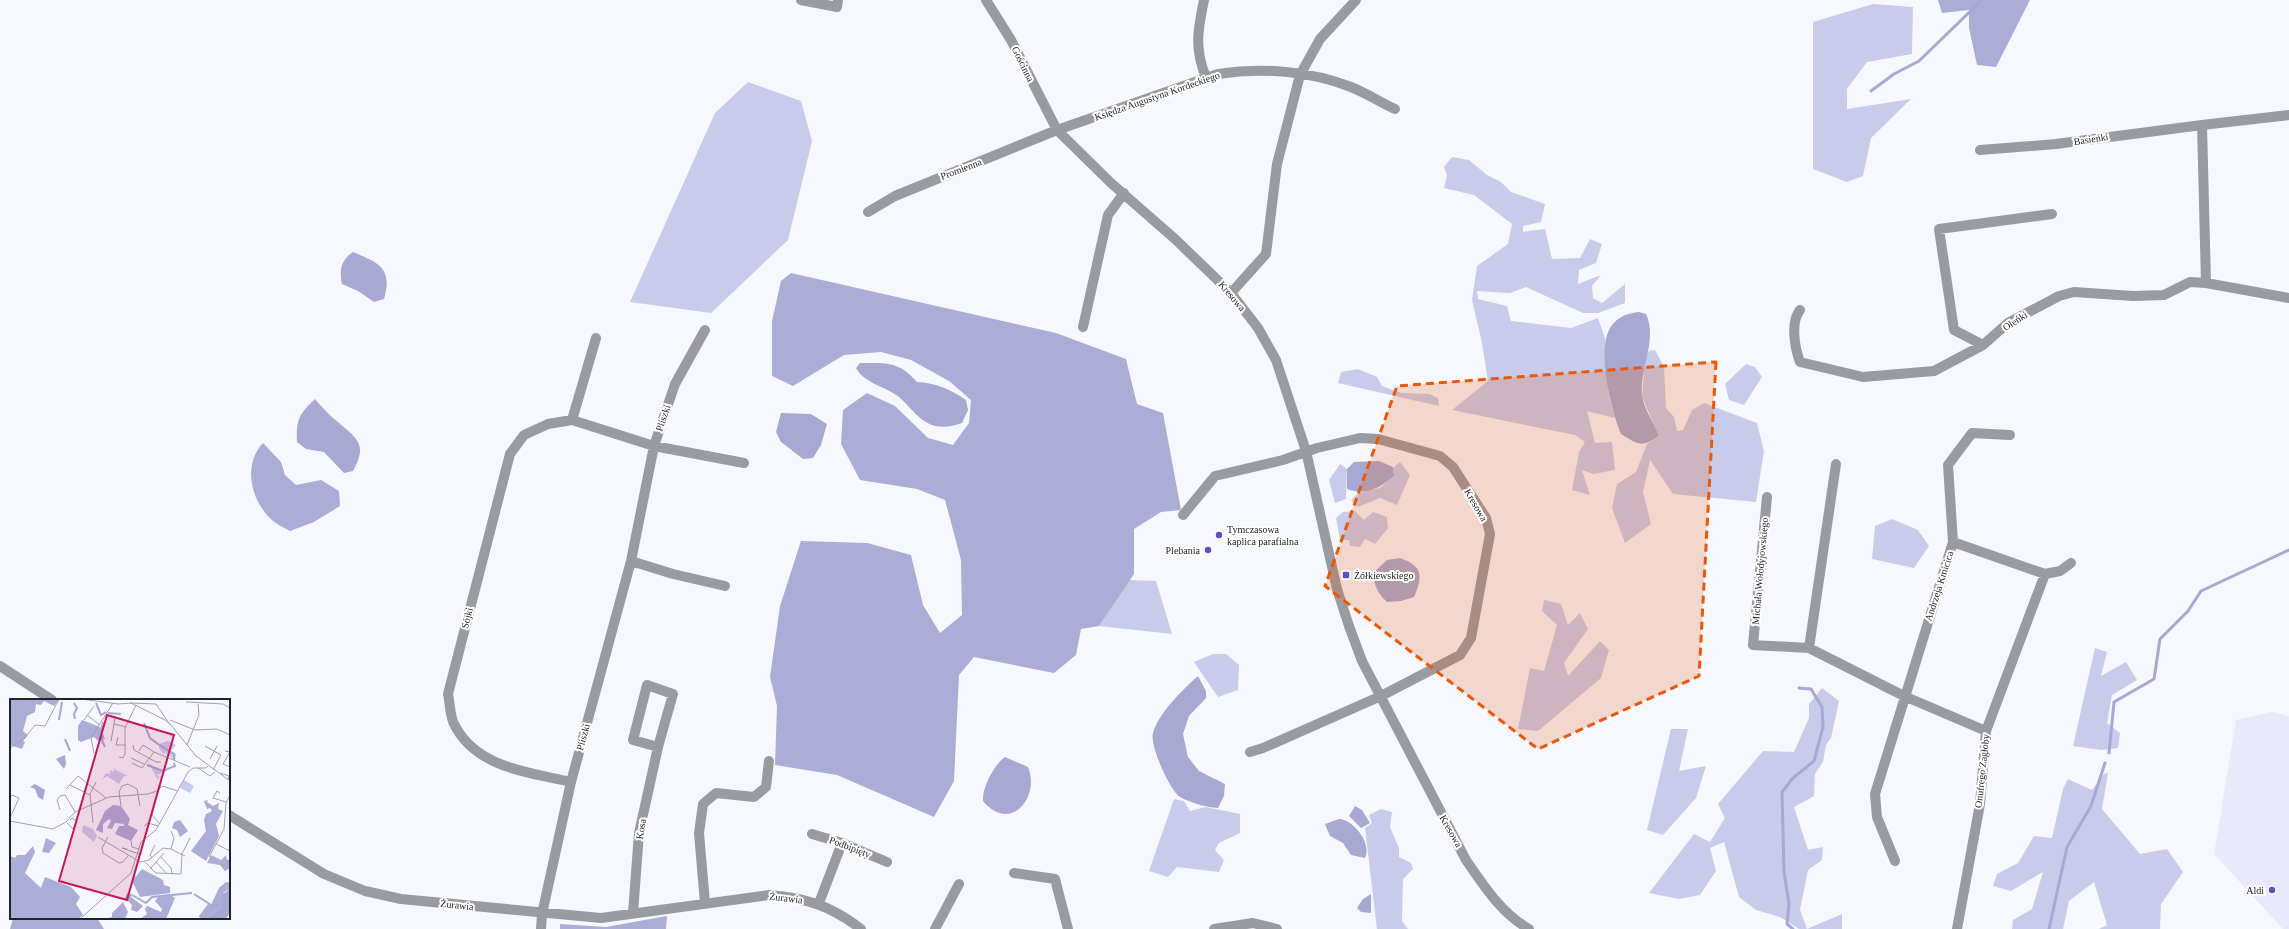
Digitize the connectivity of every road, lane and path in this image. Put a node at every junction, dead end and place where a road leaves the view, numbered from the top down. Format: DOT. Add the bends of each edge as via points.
graph roads {
  1 [pos="801,0"];
  2 [pos="838,0"];
  3 [pos="986,0"];
  4 [pos="1204,0"];
  5 [pos="1356,0"];
  6 [pos="1300,75"];
  7 [pos="1206,77"];
  8 [pos="1395,109"];
  9 [pos="2289,115"];
  10 [pos="2202,125"];
  11 [pos="1057,130"];
  12 [pos="1980,150"];
  13 [pos="1124,193"];
  14 [pos="868,212"];
  15 [pos="2052,214"];
  16 [pos="2206,283"];
  17 [pos="1231,293"];
  18 [pos="2289,298"];
  19 [pos="1800,310"];
  20 [pos="1083,327"];
  21 [pos="705,330"];
  22 [pos="596,338"];
  23 [pos="1984,345"];
  24 [pos="572,420"];
  25 [pos="2010,435"];
  26 [pos="654,446"];
  27 [pos="1306,451"];
  28 [pos="744,463"];
  29 [pos="1836,464"];
  30 [pos="1767,497"];
  31 [pos="1183,515"];
  32 [pos="1953,542"];
  33 [pos="630,561"];
  34 [pos="2070,563"];
  35 [pos="2045,574"];
  36 [pos="725,586"];
  37 [pos="1809,648"];
  38 [pos="0,666"];
  39 [pos="1381,696"];
  40 [pos="1904,696"];
  41 [pos="50,699"];
  42 [pos="1986,731"];
  43 [pos="658,748"];
  44 [pos="1250,752"];
  45 [pos="769,762"];
  46 [pos="571,782"];
  47 [pos="230,816"];
  48 [pos="812,834"];
  49 [pos="842,843"];
  50 [pos="1895,861"];
  51 [pos="887,862"];
  52 [pos="1014,872"];
  53 [pos="959,884"];
  54 [pos="705,903"];
  55 [pos="819,903"];
  56 [pos="634,913"];
  57 [pos="542,914"];
  58 [pos="541,929"];
  59 [pos="861,929"];
  60 [pos="935,929"];
  61 [pos="1068,929"];
  62 [pos="1214,929"];
  63 [pos="1277,929"];
  64 [pos="1529,929"];
  65 [pos="1957,929"];
  1 -- 2 [label="street" via="837,7"];
  3 -- 11 [label="street, Gościnna" via="1011,40"];
  4 -- 7 [label="street" via="1197,37 1200,64"];
  5 -- 6 [label="street" via="1320,39"];
  6 -- 7 [label="street, Księdza Augustyna Kordeckiego" via="1240,70"];
  6 -- 8 [label="street, Księdza Augustyna Kordeckiego" via="1323,78 1351,87"];
  6 -- 17 [label="street" via="1277,164 1266,254"];
  7 -- 11 [label="street, Księdza Augustyna Kordeckiego"];
  9 -- 10 [label="street, Basieńki"];
  10 -- 12 [label="street, Basieńki" via="2056,144"];
  10 -- 16 [label="street"];
  11 -- 13 [label="street, Kresowa"];
  11 -- 14 [label="street, Promienna" via="896,196"];
  13 -- 17 [label="street, Kresowa"];
  13 -- 20 [label="street" via="1108,215"];
  15 -- 23 [label="street" via="1939,229 1954,330"];
  16 -- 18 [label="street, Oleńki"];
  16 -- 23 [label="street, Oleńki" via="2190,282 2164,296 2074,292 2059,296 2008,323"];
  17 -- 27 [label="street, Kresowa" via="1258,328 1276,360"];
  19 -- 23 [label="street, Oleńki" via="1796,315 1795,349 1800,362 1863,377 1934,371"];
  21 -- 26 [label="street, Pliszki" via="674,384"];
  22 -- 24 [label="street"];
  24 -- 26 [label="street, Sójki"];
  24 -- 46 [label="street, Sójki" via="548,424 524,435 510,454 448,694 454,723 471,748 504,767"];
  25 -- 32 [label="street, Andrzeja Kmicica" via="1972,433 1948,465"];
  26 -- 28 [label="street, Sójki"];
  26 -- 33 [label="street, Pliszki"];
  27 -- 31 [label="street" via="1284,460 1215,476"];
  27 -- 39 [label="street, Kresowa" via="1337,589 1362,661"];
  27 -- 39 [label="street, Kresowa" via="1378,439 1440,456 1452,467 1486,518 1490,534 1471,638 1460,655"];
  29 -- 37 [label="street"];
  30 -- 37 [label="street, Michała Wołodyjowskiego" via="1753,645"];
  32 -- 35 [label="street"];
  32 -- 40 [label="street, Andrzeja Kmicica"];
  33 -- 36 [label="street"];
  33 -- 46 [label="street, Pliszki"];
  34 -- 35 [label="street" via="2060,571"];
  35 -- 42 [label="street, Onufrego Zagłoby"];
  37 -- 40 [label="street"];
  38 -- 41 [label="street"];
  39 -- 44 [label="street, Kresowa"];
  39 -- 64 [label="street, Kresowa" via="1466,860 1486,889 1514,920"];
  40 -- 42 [label="street"];
  40 -- 50 [label="street, Andrzeja Kmicica" via="1875,794 1877,817"];
  42 -- 65 [label="street, Onufrego Zagłoby" via="1980,804"];
  43 -- 43 [label="street, Kosa" via="633,740 647,685 673,694"];
  43 -- 56 [label="street, Kosa" via="639,833"];
  45 -- 54 [label="street" via="766,787 754,797 716,793 703,804 699,833"];
  46 -- 57 [label="street, Pliszki"];
  47 -- 57 [label="street, Żurawia" via="324,874 365,891 401,899"];
  48 -- 49 [label="street, Podbipięty"];
  49 -- 51 [label="street, Podbipięty"];
  49 -- 55 [label="street"];
  52 -- 61 [label="street" via="1055,879"];
  53 -- 60 [label="street"];
  54 -- 55 [label="street, Żurawia" via="769,895"];
  54 -- 56 [label="street, Żurawia"];
  55 -- 59 [label="street, Żurawia" via="846,917"];
  56 -- 57 [label="street, Żurawia" via="601,918"];
  57 -- 58 [label="street, Pliszki"];
  62 -- 63 [label="street" via="1253,923"];
}
